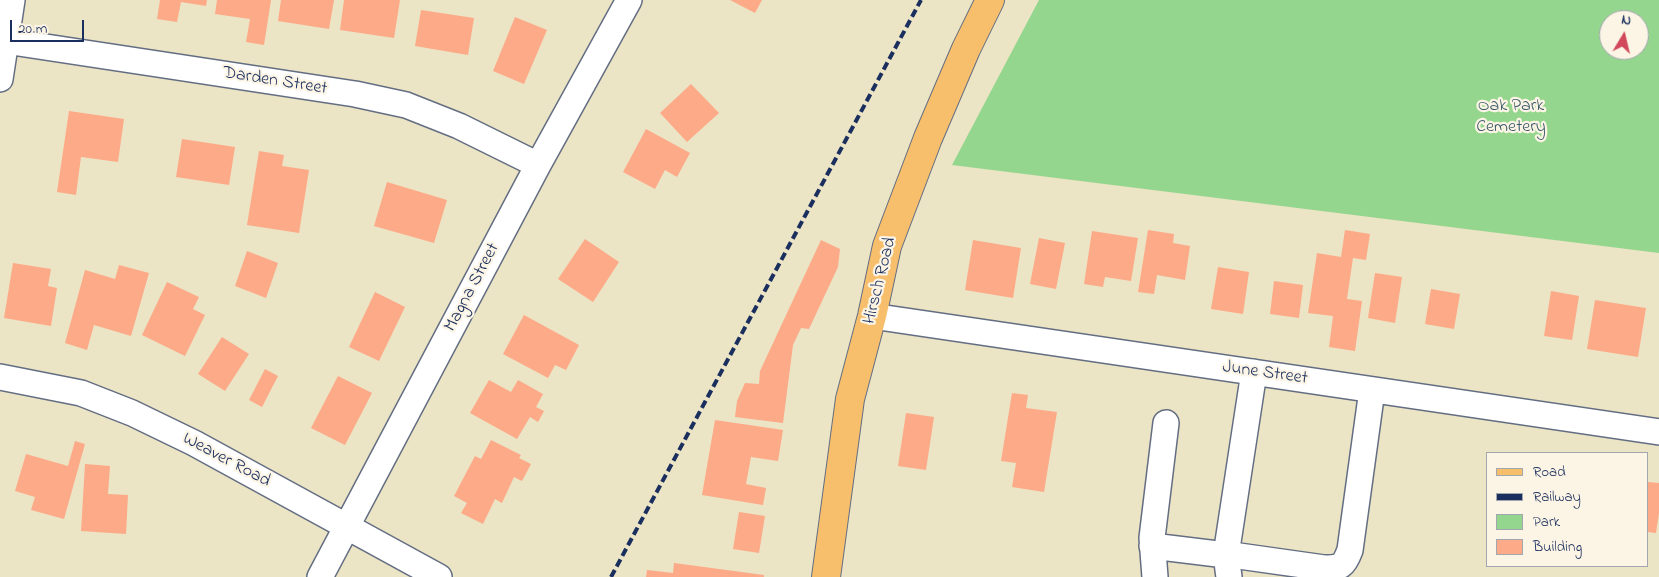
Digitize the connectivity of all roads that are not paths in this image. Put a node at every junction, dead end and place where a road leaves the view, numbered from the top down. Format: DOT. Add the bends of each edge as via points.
graph roads {
  1 [pos="12,0"];
  2 [pos="629,0"];
  3 [pos="990,0"];
  4 [pos="3,40"];
  5 [pos="0,80"];
  6 [pos="538,165"];
  7 [pos="872,316"];
  8 [pos="1254,372"];
  9 [pos="0,377"];
  10 [pos="1372,390"];
  11 [pos="1166,423"];
  12 [pos="1659,432"];
  13 [pos="347,527"];
  14 [pos="1152,546"];
  15 [pos="1227,566"];
  16 [pos="320,577"];
  17 [pos="439,577"];
  18 [pos="826,577"];
  19 [pos="1155,577"];
  1 -- 4 [label="street"];
  2 -- 6 [label="street, Magna Street"];
  3 -- 7 [label="main road, Hirsch Road" via="928,138 887,246"];
  4 -- 5 [label="street"];
  4 -- 6 [label="street, Darden Street" via="364,96 406,106 459,126"];
  6 -- 13 [label="street, Magna Street"];
  7 -- 8 [label="street, June Street"];
  7 -- 18 [label="main road, Hirsch Road" via="850,399"];
  8 -- 10 [label="street, June Street"];
  8 -- 15 [label="street"];
  9 -- 13 [label="street, Weaver Road" via="81,393 132,413 194,443"];
  10 -- 12 [label="street, June Street"];
  10 -- 15 [label="street" via="1346,561 1338,568 1324,568 1238,556"];
  11 -- 14 [label="street"];
  13 -- 16 [label="street, Magna Street"];
  13 -- 17 [label="street, Weaver Road"];
  14 -- 15 [label="street"];
  14 -- 19 [label="street"];
}
